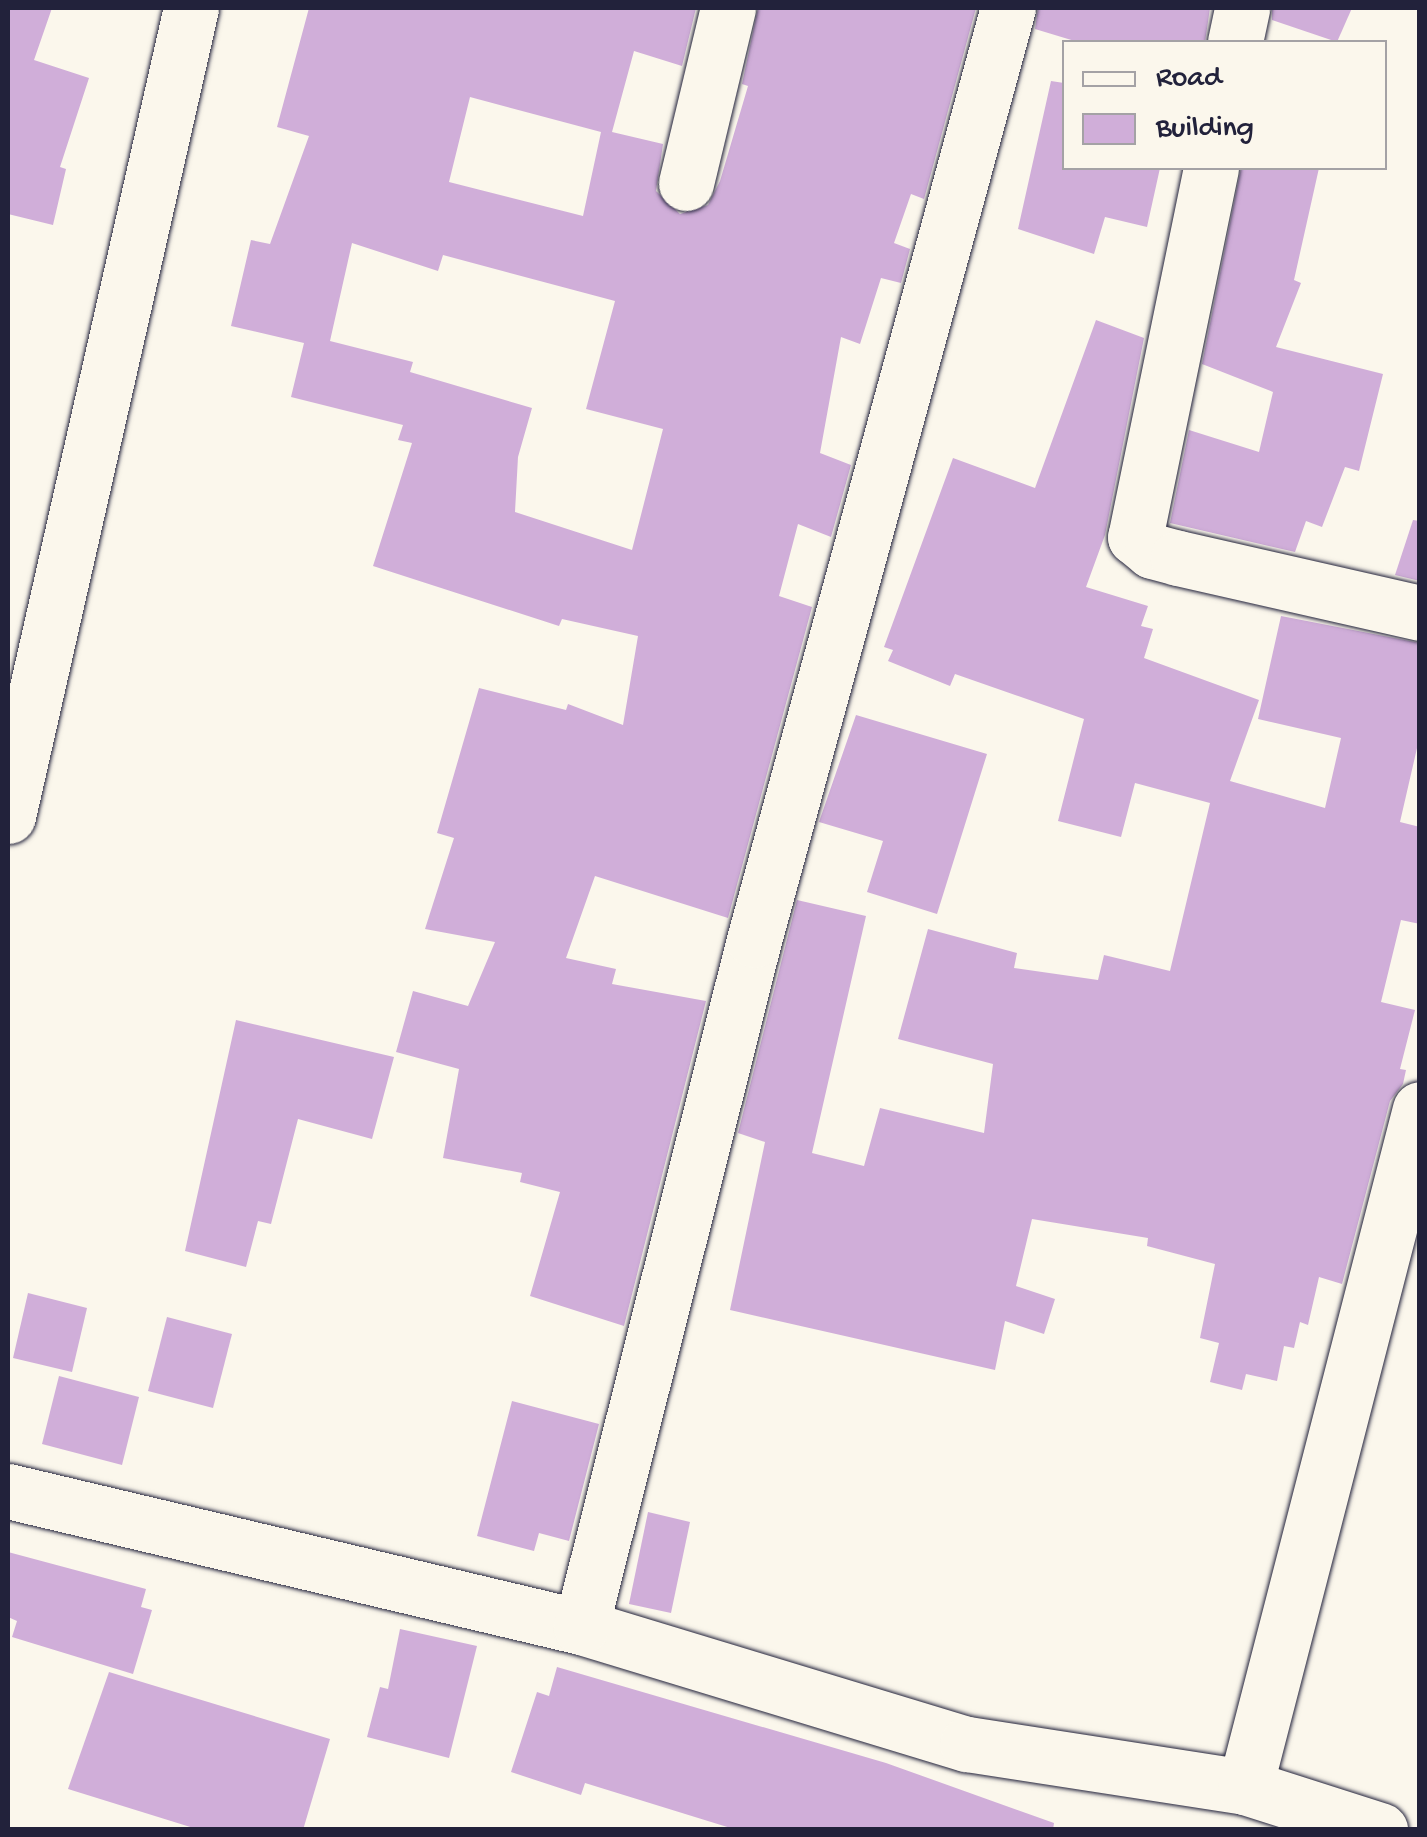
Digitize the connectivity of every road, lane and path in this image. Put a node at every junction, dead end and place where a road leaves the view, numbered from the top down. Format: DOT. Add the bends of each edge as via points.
graph roads {
  1 [pos="192,8"];
  2 [pos="728,8"];
  3 [pos="1008,8"];
  4 [pos="1242,8"];
  5 [pos="1235,40"];
  6 [pos="1210,170"];
  7 [pos="686,183"];
  8 [pos="1420,613"];
  9 [pos="8,816"];
  10 [pos="1420,1109"];
  11 [pos="8,1491"];
  12 [pos="580,1627"];
  13 [pos="1244,1787"];
  14 [pos="1380,1830"];
  1 -- 9 [label="street"];
  2 -- 7 [label="street"];
  3 -- 12 [label="street" via="754,940"];
  4 -- 5 [label="street"];
  6 -- 8 [label="street" via="1135,537 1178,558"];
  10 -- 13 [label="street"];
  11 -- 12 [label="street"];
  12 -- 13 [label="street" via="967,1744"];
  13 -- 14 [label="street"];
}
